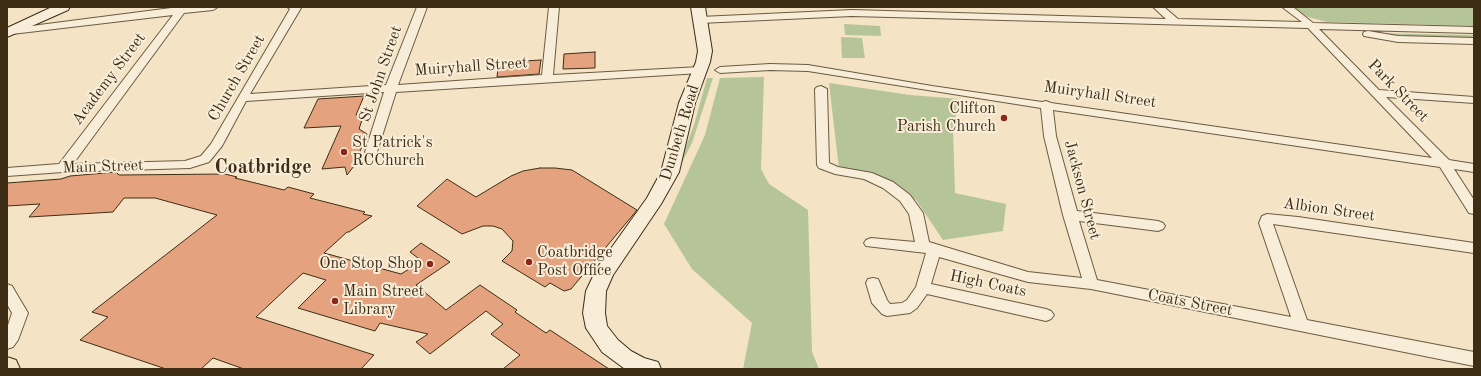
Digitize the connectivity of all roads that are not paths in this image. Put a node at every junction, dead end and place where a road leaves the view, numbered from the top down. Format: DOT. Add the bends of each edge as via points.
graph roads {
  1 [pos="63,7"];
  2 [pos="213,7"];
  3 [pos="297,7"];
  4 [pos="422,7"];
  5 [pos="554,7"];
  6 [pos="1017,7"];
  7 [pos="1158,7"];
  8 [pos="1287,7"];
  9 [pos="183,9"];
  10 [pos="699,14"];
  11 [pos="1028,18"];
  12 [pos="1176,22"];
  13 [pos="1310,26"];
  14 [pos="1348,27"];
  15 [pos="1474,30"];
  16 [pos="10,32"];
  17 [pos="1474,41"];
  18 [pos="700,70"];
  19 [pos="720,70"];
  20 [pos="547,79"];
  21 [pos="391,89"];
  22 [pos="821,89"];
  23 [pos="1377,93"];
  24 [pos="243,98"];
  25 [pos="1474,100"];
  26 [pos="1046,104"];
  27 [pos="371,152"];
  28 [pos="198,162"];
  29 [pos="1444,163"];
  30 [pos="63,168"];
  31 [pos="1474,168"];
  32 [pos="7,172"];
  33 [pos="1474,210"];
  34 [pos="1070,215"];
  35 [pos="1158,226"];
  36 [pos="871,243"];
  37 [pos="1474,248"];
  38 [pos="934,250"];
  39 [pos="873,283"];
  40 [pos="1091,284"];
  41 [pos="923,288"];
  42 [pos="7,290"];
  43 [pos="1046,315"];
  44 [pos="1301,325"];
  45 [pos="7,343"];
  46 [pos="1474,359"];
  47 [pos="650,369"];
  1 -- 16 [label="main road"];
  2 -- 9 [label="street"];
  3 -- 24 [label="street, Church Street"];
  4 -- 21 [label="street, St John Street"];
  5 -- 20 [label="street"];
  6 -- 11 [label="street"];
  7 -- 12 [label="street"];
  8 -- 13 [label="street, Park Street"];
  9 -- 16 [label="street"];
  9 -- 30 [label="street, Academy Street"];
  10 -- 11 [label="street" via="852,13"];
  10 -- 18 [label="main road, Dunbeth Road" via="705,51"];
  11 -- 12 [label="street"];
  12 -- 13 [label="street"];
  13 -- 14 [label="street"];
  13 -- 23 [label="street, Park Street"];
  14 -- 15 [label="street"];
  14 -- 17 [label="street" via="1398,39"];
  18 -- 20 [label="street, Muiryhall Street"];
  18 -- 47 [label="main road, Dunbeth Road" via="687,103 666,183 596,291 594,313 597,328 616,352 637,365"];
  19 -- 26 [label="street, Muiryhall Street" via="808,68 932,89"];
  20 -- 21 [label="street, Muiryhall Street"];
  21 -- 24 [label="street, Muiryhall Street"];
  21 -- 27 [label="street, St John Street"];
  22 -- 38 [label="street, Coats Street" via="823,165 867,176 888,185 905,198 916,212 923,245"];
  23 -- 25 [label="street"];
  23 -- 29 [label="street, Park Street"];
  24 -- 28 [label="street, Church Street" via="209,156"];
  26 -- 29 [label="street, Muiryhall Street"];
  26 -- 34 [label="street, Jackson Street" via="1050,136"];
  28 -- 30 [label="street, Main Street" via="186,165"];
  29 -- 31 [label="street, Muiryhall Street"];
  29 -- 33 [label="street, Park Street"];
  30 -- 32 [label="street, Main Street"];
  34 -- 35 [label="street"];
  34 -- 40 [label="street, Jackson Street"];
  36 -- 38 [label="street"];
  37 -- 44 [label="street, Albion Street" via="1267,219 1266,223"];
  38 -- 40 [label="street, Coats Street" via="1028,277"];
  38 -- 41 [label="street, High Coats"];
  39 -- 41 [label="street, High Coats" via="880,303 887,310 905,309 912,304"];
  40 -- 44 [label="street, Coats Street"];
  41 -- 43 [label="street, High Coats"];
  42 -- 45 [label="street" via="20,313"];
  44 -- 46 [label="street, Coats Street"];
}
